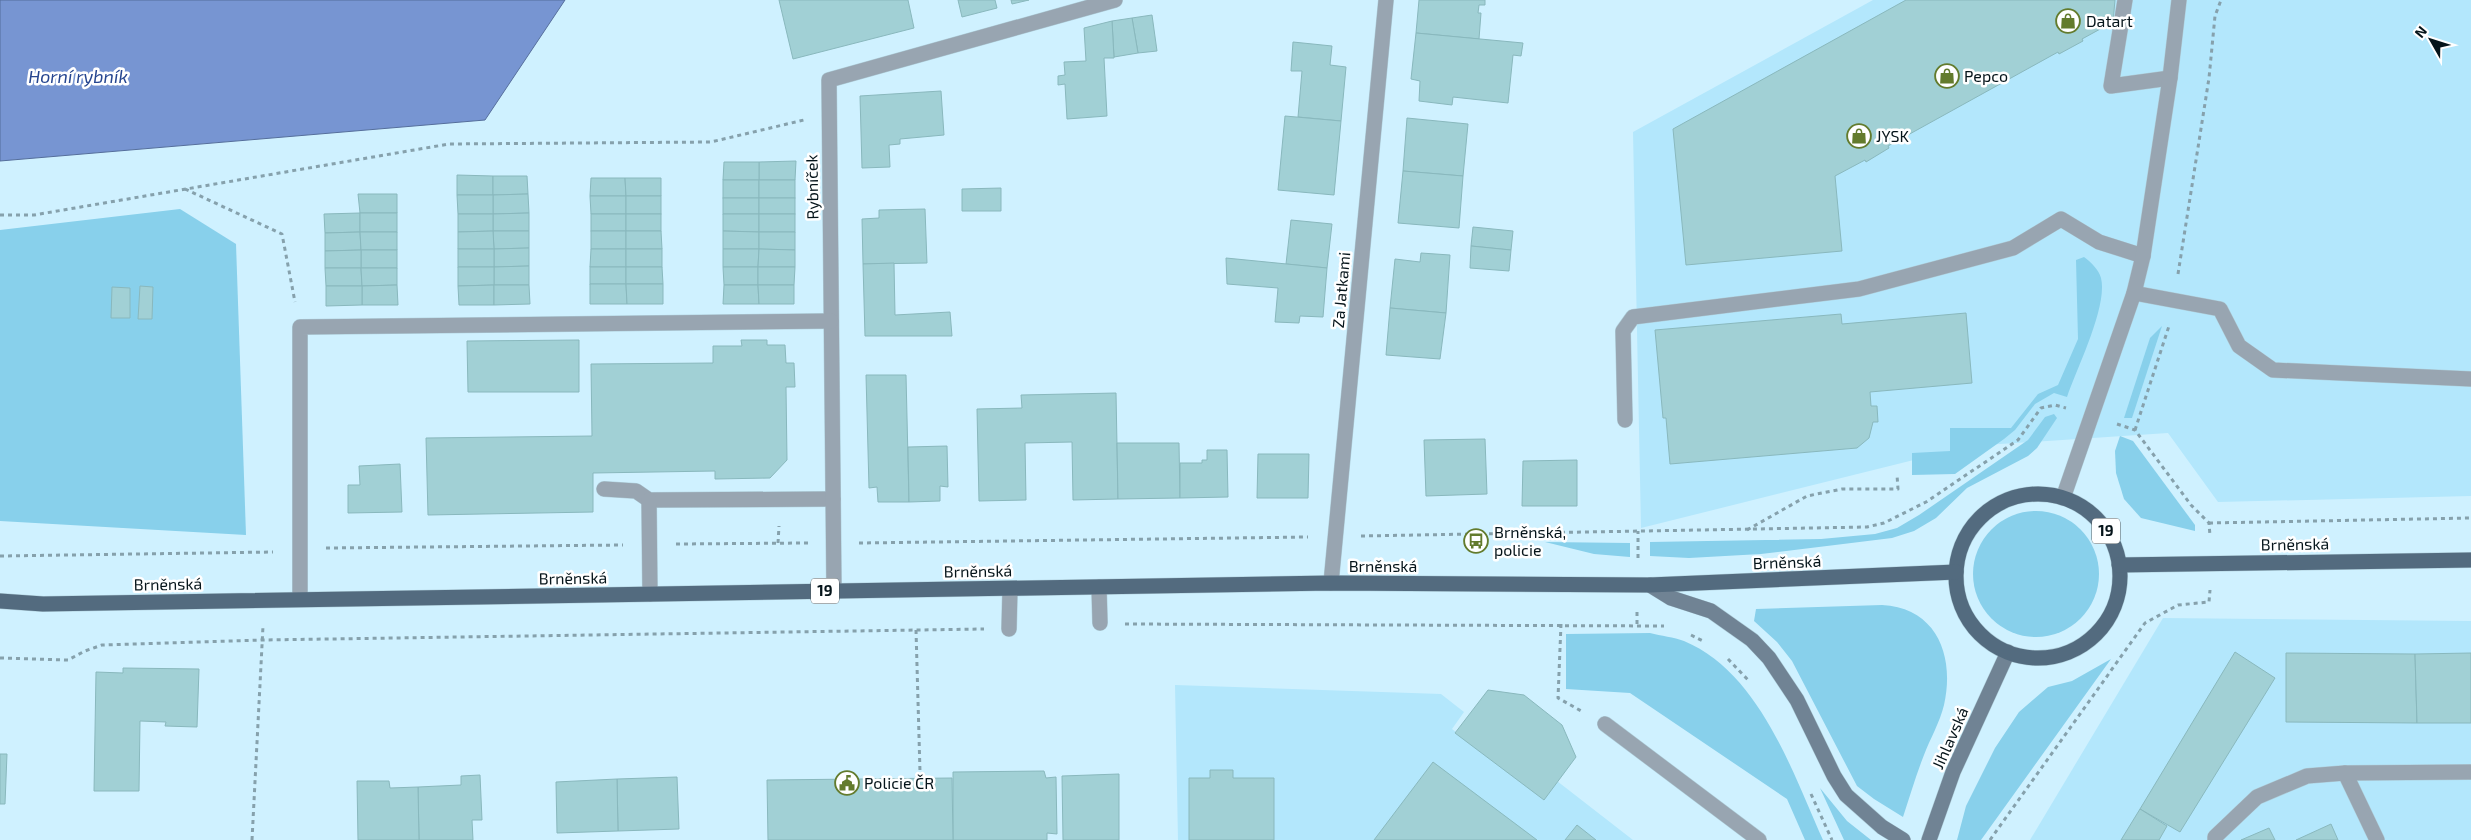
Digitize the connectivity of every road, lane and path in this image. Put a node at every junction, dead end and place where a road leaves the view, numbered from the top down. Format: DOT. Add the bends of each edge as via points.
graph roads {
  1 [pos="1115,0"];
  2 [pos="1386,0"];
  3 [pos="2125,0"];
  4 [pos="2179,0"];
  5 [pos="2221,0"];
  6 [pos="2170,78"];
  7 [pos="829,114"];
  8 [pos="185,189"];
  9 [pos="0,215"];
  10 [pos="2143,256"];
  11 [pos="2134,293"];
  12 [pos="2178,301"];
  13 [pos="831,320"];
  14 [pos="300,327"];
  15 [pos="2471,379"];
  16 [pos="2091,415"];
  17 [pos="1625,420"];
  18 [pos="2135,430"];
  19 [pos="1897,475"];
  20 [pos="604,489"];
  21 [pos="2063,498"];
  22 [pos="833,499"];
  23 [pos="648,500"];
  24 [pos="2471,518"];
  25 [pos="1746,530"];
  26 [pos="1335,536"];
  27 [pos="300,548"];
  28 [pos="0,556"];
  29 [pos="2471,560"];
  30 [pos="2119,565"];
  31 [pos="1956,572"];
  32 [pos="1331,583"];
  33 [pos="1650,585"];
  34 [pos="1099,587"];
  35 [pos="1010,588"];
  36 [pos="834,591"];
  37 [pos="650,594"];
  38 [pos="300,599"];
  39 [pos="0,601"];
  40 [pos="2209,602"];
  41 [pos="1100,623"];
  42 [pos="1561,624"];
  43 [pos="1672,628"];
  44 [pos="1009,629"];
  45 [pos="916,630"];
  46 [pos="1687,634"];
  47 [pos="262,640"];
  48 [pos="1712,645"];
  49 [pos="2008,652"];
  50 [pos="1726,656"];
  51 [pos="0,658"];
  52 [pos="1752,684"];
  53 [pos="1604,724"];
  54 [pos="920,772"];
  55 [pos="2471,772"];
  56 [pos="2345,773"];
  57 [pos="1810,791"];
  58 [pos="252,840"];
  59 [pos="1759,840"];
  60 [pos="1832,840"];
  61 [pos="1903,840"];
  62 [pos="1929,840"];
  63 [pos="1990,840"];
  64 [pos="2215,840"];
  65 [pos="2377,840"];
  1 -- 7 [label="street, Rybníček" via="829,80"];
  2 -- 26 [label="street, Za Jatkami"];
  3 -- 6 [label="street" via="2112,86"];
  4 -- 6 [label="street"];
  5 -- 12 [label="path" via="2215,16 2209,78 2177,280"];
  6 -- 10 [label="street"];
  7 -- 8 [label="path" via="711,142 449,144"];
  7 -- 13 [label="street, Rybníček"];
  8 -- 9 [label="path" via="34,215"];
  8 -- 14 [label="path" via="282,234"];
  10 -- 11 [label="street"];
  10 -- 17 [label="street" via="2100,242 2061,219 2013,248 1859,289 1633,317 1622,331"];
  11 -- 12 [label="street"];
  11 -- 16 [label="street"];
  12 -- 15 [label="street" via="2220,309 2240,346 2273,370"];
  12 -- 18 [label="path"];
  13 -- 14 [label="street"];
  13 -- 22 [label="street, Rybníček"];
  14 -- 27 [label="street"];
  16 -- 18 [label="path"];
  16 -- 21 [label="street"];
  16 -- 25 [label="path" via="2055,405 2041,408 2018,440 1926,502 1867,528"];
  18 -- 24 [label="path" via="2191,505 2209,523"];
  19 -- 25 [label="path" via="1898,489 1842,489 1807,496"];
  20 -- 23 [label="street" via="636,491"];
  21 -- 30 [label="main road, 19" via="2095,517 2112,543"];
  21 -- 31 [label="main road, 19" via="2018,496 1990,509 1964,540"];
  22 -- 23 [label="street"];
  22 -- 36 [label="street, Rybníček"];
  23 -- 37 [label="street"];
  25 -- 26 [label="path"];
  26 -- 32 [label="street, Za Jatkami"];
  27 -- 28 [label="path" via="258,554"];
  27 -- 38 [label="street"];
  29 -- 30 [label="main road, Brněnská / 19"];
  30 -- 49 [label="main road, 19" via="2114,606 2097,633 2070,651 2051,657"];
  31 -- 33 [label="main road, Brněnská / 19"];
  31 -- 49 [label="main road, 19" via="1956,588 1966,616 1983,637"];
  32 -- 33 [label="main road, Brněnská / 19"];
  32 -- 34 [label="main road, Brněnská / 19"];
  33 -- 61 [label="main road" via="1671,598 1711,611 1752,640 1769,658 1798,700 1846,795 1882,827"];
  34 -- 35 [label="main road, Brněnská / 19"];
  34 -- 41 [label="street"];
  35 -- 36 [label="main road, Brněnská / 19"];
  35 -- 44 [label="street"];
  36 -- 37 [label="main road, Brněnská / 19"];
  37 -- 38 [label="main road, Brněnská / 19"];
  38 -- 39 [label="main road, Brněnská / 19" via="43,604"];
  40 -- 63 [label="path" via="2178,605 2145,623"];
  41 -- 42 [label="path"];
  42 -- 43 [label="path" via="1641,624"];
  42 -- 53 [label="path" via="1558,698"];
  44 -- 45 [label="path"];
  45 -- 47 [label="path"];
  45 -- 54 [label="path"];
  46 -- 48 [label="path"];
  47 -- 51 [label="path" via="102,645 68,660"];
  47 -- 58 [label="path"];
  49 -- 62 [label="main road, Jihlavská" via="1953,772"];
  50 -- 52 [label="path"];
  53 -- 59 [label="street"];
  55 -- 56 [label="street"];
  56 -- 64 [label="street" via="2307,776 2256,797"];
  56 -- 65 [label="street"];
  57 -- 60 [label="path"];
}
